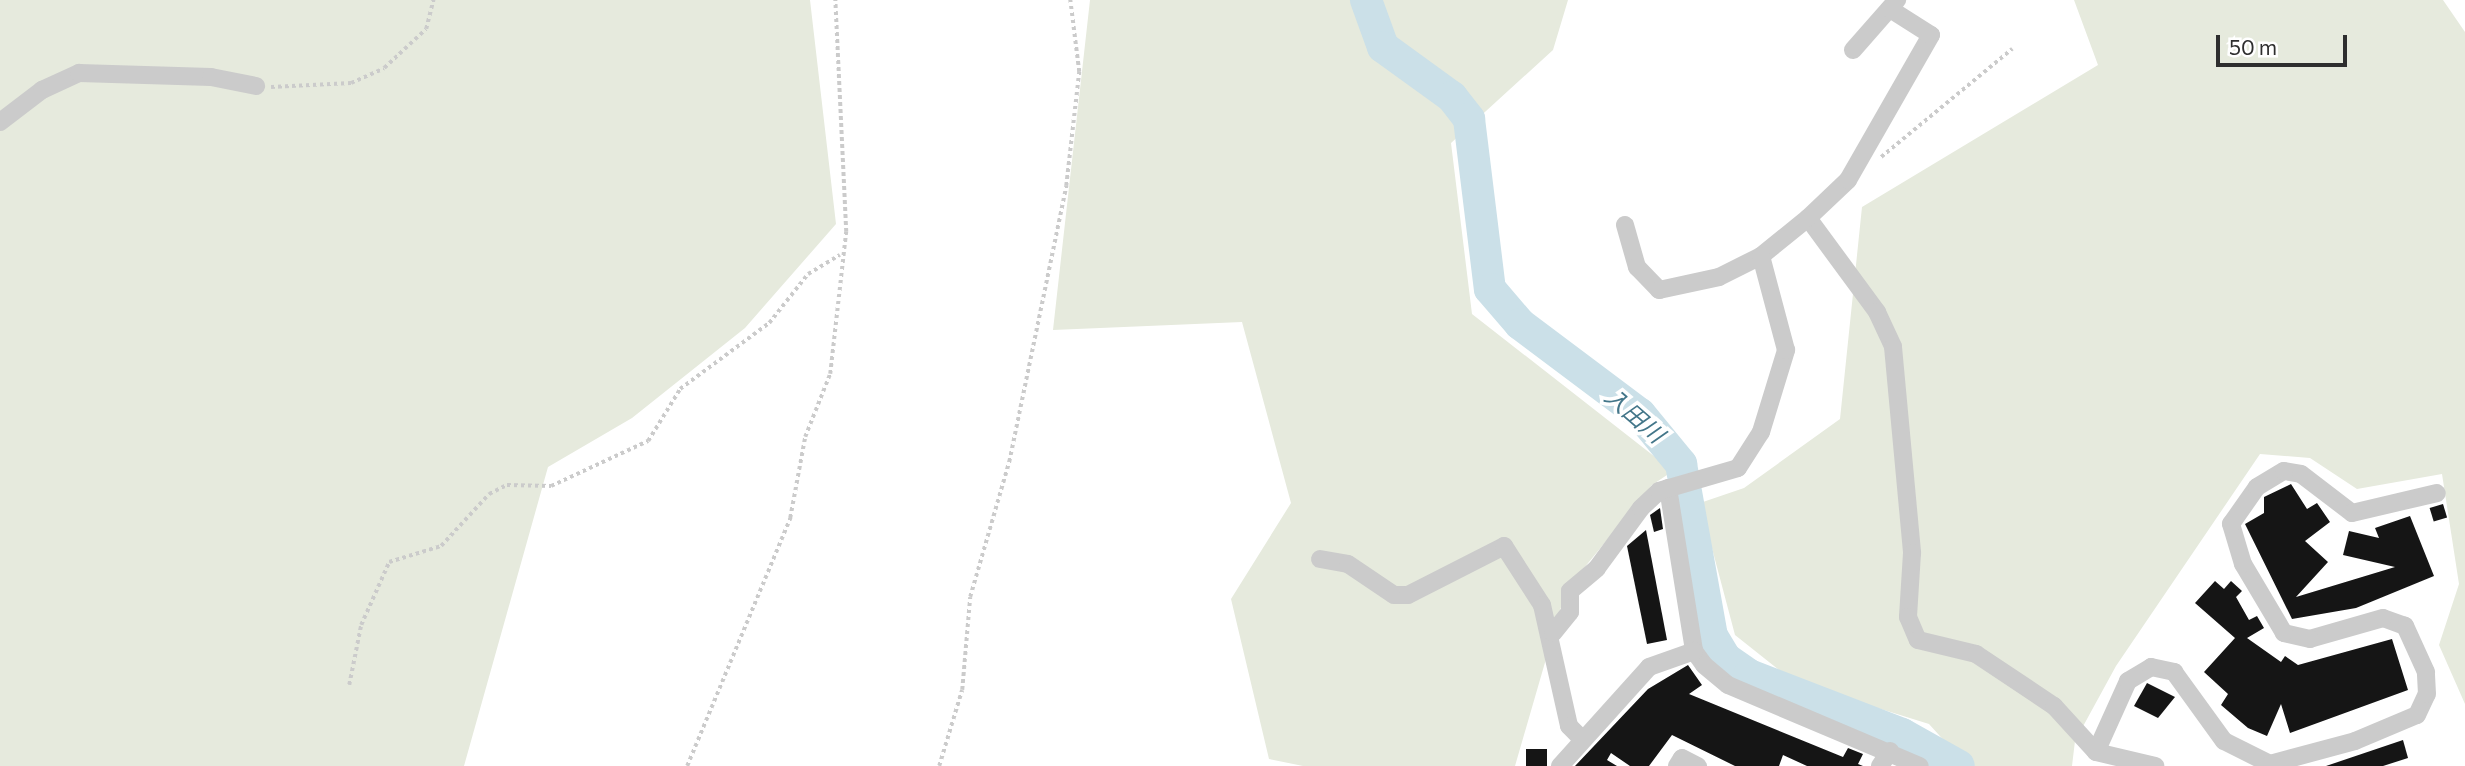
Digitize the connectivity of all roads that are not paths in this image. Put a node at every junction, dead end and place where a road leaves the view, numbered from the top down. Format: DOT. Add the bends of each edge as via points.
graph roads {
  1 [pos="1893,5"];
  2 [pos="1853,50"];
  3 [pos="256,86"];
  4 [pos="0,122"];
  5 [pos="1808,218"];
  6 [pos="1626,225"];
  7 [pos="1760,256"];
  8 [pos="1670,488"];
  9 [pos="2437,493"];
  10 [pos="1320,559"];
  11 [pos="1553,633"];
  12 [pos="1694,651"];
  13 [pos="1580,737"];
  14 [pos="2096,752"];
  15 [pos="1885,759"];
  16 [pos="1560,766"];
  17 [pos="1677,766"];
  18 [pos="1698,766"];
  19 [pos="1920,766"];
  20 [pos="2155,766"];
  1 -- 2 [label="street"];
  1 -- 5 [label="street" via="1931,35 1848,180"];
  3 -- 4 [label="street" via="211,77 79,73 42,90"];
  5 -- 7 [label="street"];
  5 -- 14 [label="street" via="1877,312 1893,347 1911,541 1908,617 1918,640 1976,654 2054,706"];
  6 -- 7 [label="street" via="1637,267 1660,290 1719,277"];
  7 -- 8 [label="street" via="1786,350 1782,378 1747,459 1726,474"];
  8 -- 11 [label="street" via="1641,508 1597,568 1570,592 1570,612"];
  8 -- 12 [label="street"];
  9 -- 14 [label="street" via="2352,513 2301,474 2284,471 2257,487 2231,524 2243,564 2284,633 2310,639 2383,618 2405,626 2426,672 2427,694 2417,715 2355,741 2270,764 2217,735 2174,672 2151,667 2128,681"];
  10 -- 11 [label="street" via="1348,564 1394,595 1408,595 1504,546"];
  11 -- 13 [label="street" via="1569,726"];
  12 -- 13 [label="street" via="1649,667"];
  12 -- 15 [label="street" via="1728,685"];
  13 -- 16 [label="street"];
  14 -- 20 [label="street"];
  15 -- 19 [label="street"];
  17 -- 18 [label="street" via="1682,758"];
}
